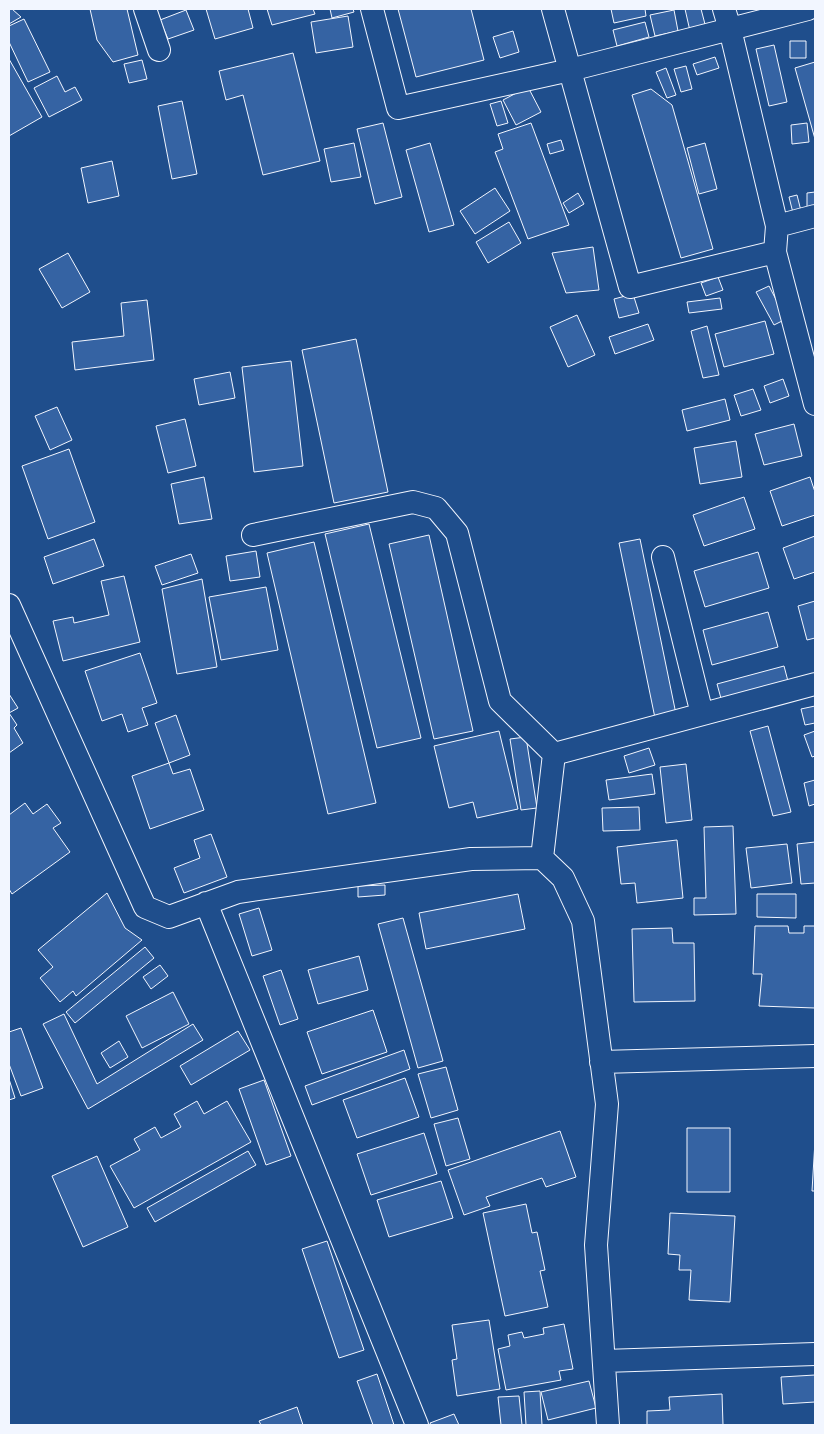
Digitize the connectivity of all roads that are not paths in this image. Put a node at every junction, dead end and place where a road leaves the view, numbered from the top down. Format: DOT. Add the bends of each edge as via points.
graph roads {
  1 [pos="145,9"];
  2 [pos="372,9"];
  3 [pos="553,9"];
  4 [pos="808,9"];
  5 [pos="727,19"];
  6 [pos="159,50"];
  7 [pos="570,70"];
  8 [pos="815,216"];
  9 [pos="777,226"];
  10 [pos="775,252"];
  11 [pos="815,404"];
  12 [pos="253,536"];
  13 [pos="663,557"];
  14 [pos="9,605"];
  15 [pos="815,684"];
  16 [pos="702,714"];
  17 [pos="554,754"];
  18 [pos="542,858"];
  19 [pos="206,903"];
  20 [pos="815,1056"];
  21 [pos="602,1062"];
  22 [pos="815,1354"];
  23 [pos="604,1361"];
  24 [pos="417,1425"];
  25 [pos="608,1425"];
  1 -- 6 [label="street"];
  2 -- 7 [label="street" via="398,108"];
  3 -- 7 [label="street"];
  4 -- 5 [label="street"];
  5 -- 7 [label="street"];
  5 -- 9 [label="street"];
  7 -- 10 [label="street" via="630,287"];
  8 -- 9 [label="street"];
  9 -- 10 [label="street"];
  10 -- 11 [label="street"];
  12 -- 17 [label="street" via="413,502 436,508 457,532 500,701"];
  13 -- 16 [label="street"];
  14 -- 19 [label="street" via="145,907 169,917"];
  15 -- 16 [label="street"];
  16 -- 17 [label="street"];
  17 -- 18 [label="street"];
  18 -- 19 [label="street" via="462,861 238,892"];
  18 -- 21 [label="street" via="563,878 583,921"];
  19 -- 24 [label="street"];
  20 -- 21 [label="street"];
  21 -- 23 [label="street" via="607,1104 596,1245"];
  22 -- 23 [label="street"];
  23 -- 25 [label="street"];
}
